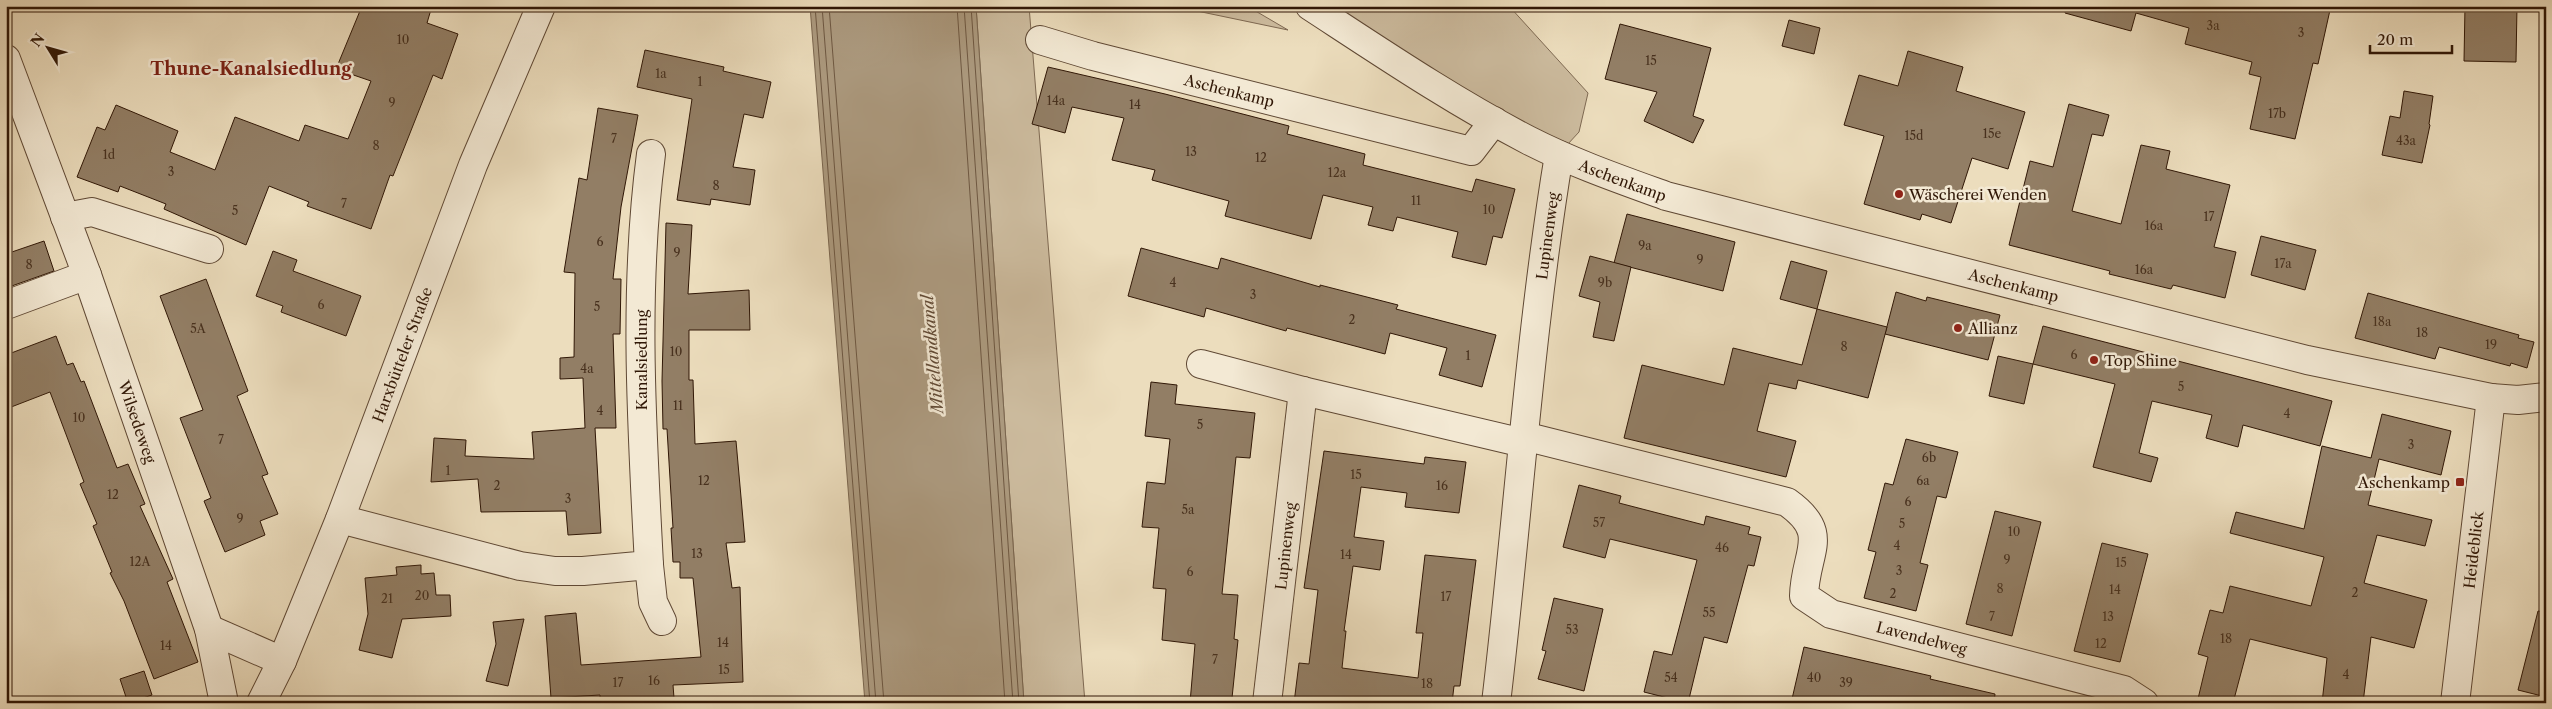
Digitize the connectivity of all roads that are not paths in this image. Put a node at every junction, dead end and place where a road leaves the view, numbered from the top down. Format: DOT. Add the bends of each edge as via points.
graph roads {
  1 [pos="541,6"];
  2 [pos="1310,6"];
  3 [pos="1040,40"];
  4 [pos="6,59"];
  5 [pos="1494,121"];
  6 [pos="651,154"];
  7 [pos="1559,155"];
  8 [pos="65,216"];
  9 [pos="209,249"];
  10 [pos="87,276"];
  11 [pos="6,306"];
  12 [pos="1201,364"];
  13 [pos="1303,391"];
  14 [pos="2546,397"];
  15 [pos="2491,398"];
  16 [pos="1524,440"];
  17 [pos="340,520"];
  18 [pos="649,565"];
  19 [pos="662,621"];
  20 [pos="209,629"];
  21 [pos="282,661"];
  22 [pos="224,703"];
  23 [pos="261,703"];
  24 [pos="1267,703"];
  25 [pos="1496,703"];
  26 [pos="2144,703"];
  27 [pos="2455,703"];
  1 -- 17 [label="street, Harxbütteler Straße" via="473,165"];
  2 -- 5 [label="street, Aschenkamp"];
  3 -- 5 [label="street, Aschenkamp" via="1472,151"];
  4 -- 8 [label="street, Wilsedeweg"];
  5 -- 7 [label="street, Aschenkamp"];
  6 -- 18 [label="street, Kanalsiedlung" via="644,204 640,326"];
  7 -- 15 [label="street, Aschenkamp" via="1666,196 2253,346 2419,385"];
  7 -- 16 [label="street, Lupinenweg"];
  8 -- 9 [label="street" via="92,212"];
  8 -- 10 [label="street, Wilsedeweg"];
  10 -- 11 [label="street"];
  10 -- 20 [label="street, Wilsedeweg"];
  12 -- 13 [label="street"];
  13 -- 16 [label="street"];
  13 -- 24 [label="street, Lupinenweg"];
  14 -- 15 [label="street, Aschenkamp"];
  15 -- 27 [label="street, Heideblick"];
  16 -- 25 [label="street, Lupinenweg"];
  16 -- 26 [label="street, Lavendelweg" via="1787,502 1807,518 1813,530 1804,596 1831,614 2124,690"];
  17 -- 18 [label="street" via="520,566 583,571"];
  17 -- 21 [label="street, Harxbütteler Straße"];
  18 -- 19 [label="street, Kanalsiedlung" via="652,602"];
  20 -- 21 [label="street"];
  20 -- 22 [label="street, Wilsedeweg"];
  21 -- 23 [label="street, Harxbütteler Straße"];
}
